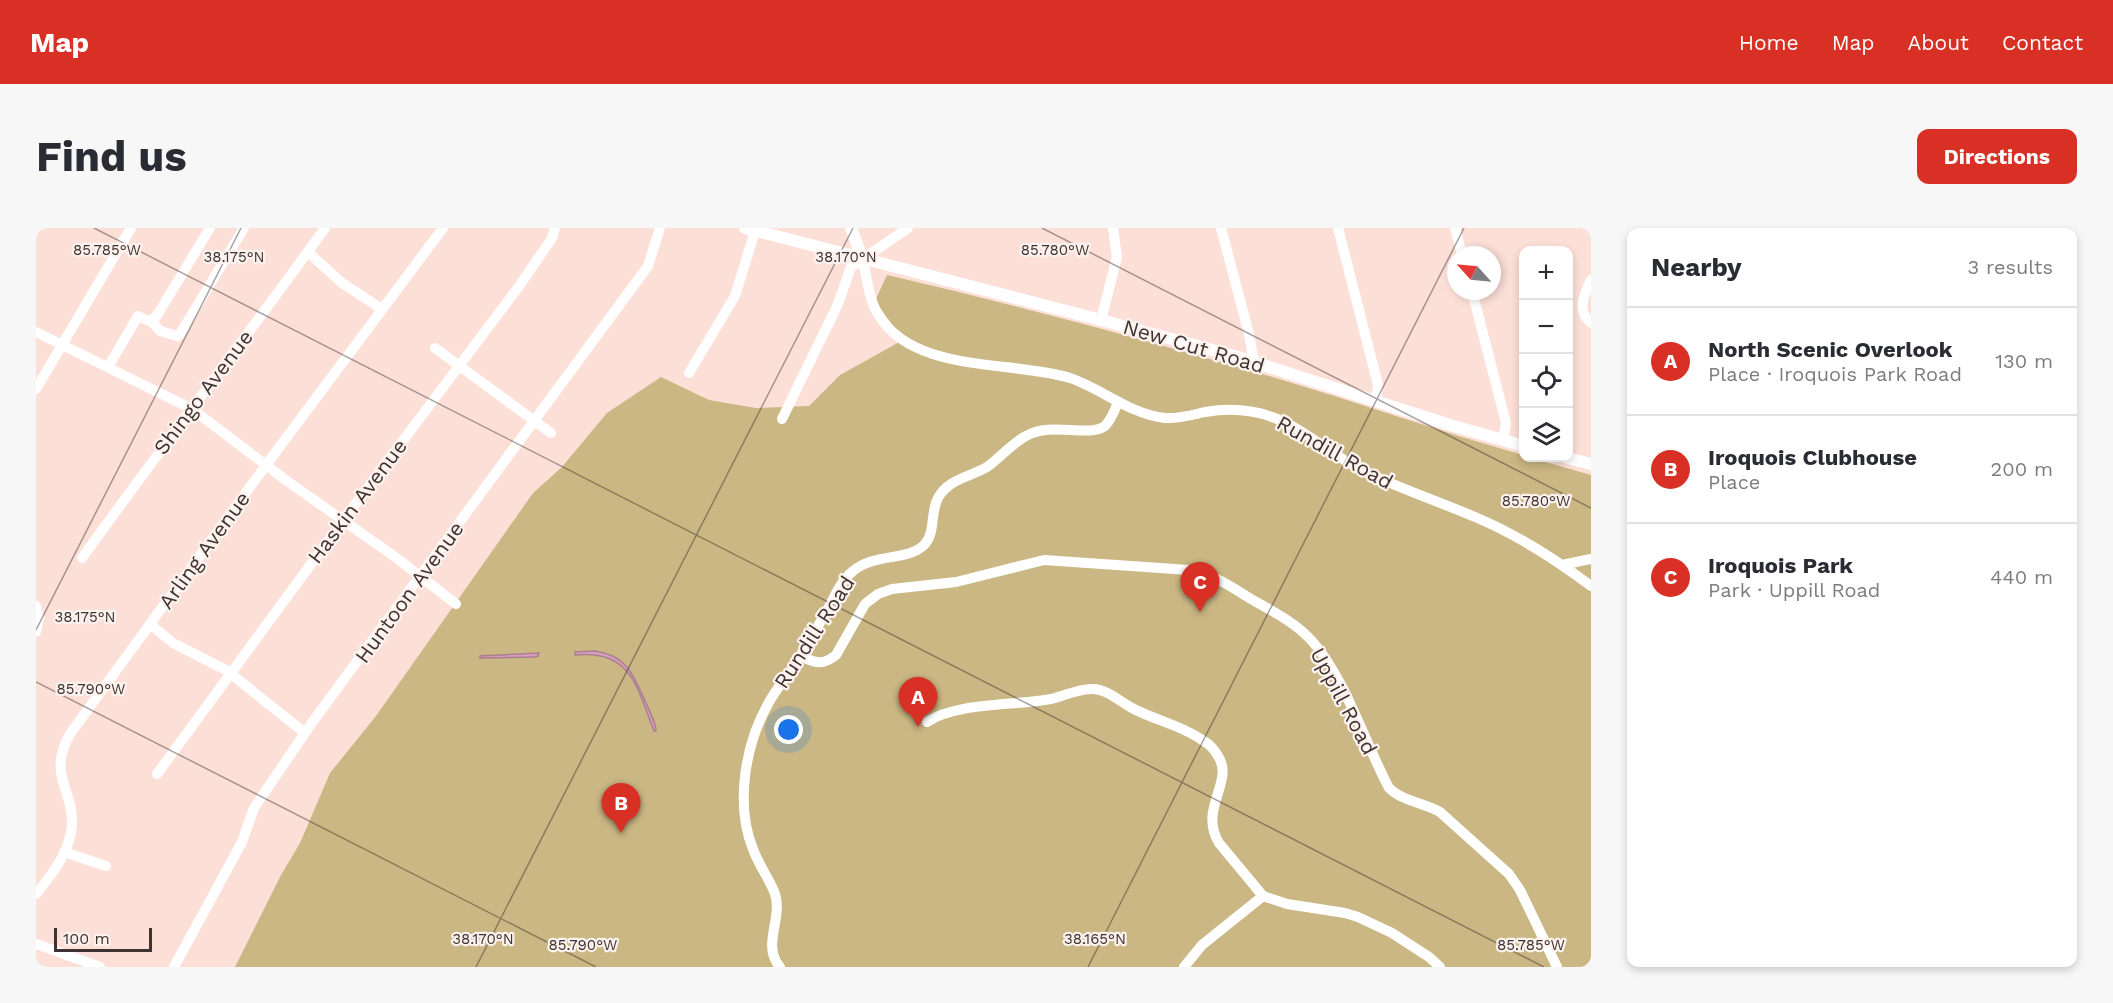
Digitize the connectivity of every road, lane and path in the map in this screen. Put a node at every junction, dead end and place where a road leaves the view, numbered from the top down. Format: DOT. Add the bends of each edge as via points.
graph roads {
  1 [pos="131,228"];
  2 [pos="210,228"];
  3 [pos="244,228"];
  4 [pos="325,228"];
  5 [pos="443,228"];
  6 [pos="555,228"];
  7 [pos="660,228"];
  8 [pos="851,228"];
  9 [pos="908,228"];
  10 [pos="1113,228"];
  11 [pos="1221,228"];
  12 [pos="1338,228"];
  13 [pos="1455,228"];
  14 [pos="750,230"];
  15 [pos="1460,246"];
  16 [pos="308,252"];
  17 [pos="862,258"];
  18 [pos="1591,280"];
  19 [pos="1474,300"];
  20 [pos="382,309"];
  21 [pos="1101,320"];
  22 [pos="151,321"];
  23 [pos="1591,323"];
  24 [pos="36,332"];
  25 [pos="61,345"];
  26 [pos="435,348"];
  27 [pos="1254,362"];
  28 [pos="459,364"];
  29 [pos="108,367"];
  30 [pos="689,373"];
  31 [pos="36,389"];
  32 [pos="1118,402"];
  33 [pos="1376,402"];
  34 [pos="192,409"];
  35 [pos="782,419"];
  36 [pos="535,421"];
  37 [pos="551,433"];
  38 [pos="1503,440"];
  39 [pos="1519,445"];
  40 [pos="1573,460"];
  41 [pos="1591,464"];
  42 [pos="266,465"];
  43 [pos="344,519"];
  44 [pos="82,558"];
  45 [pos="1591,559"];
  46 [pos="1562,566"];
  47 [pos="420,576"];
  48 [pos="1591,586"];
  49 [pos="456,604"];
  50 [pos="36,606"];
  51 [pos="150,624"];
  52 [pos="36,632"];
  53 [pos="801,656"];
  54 [pos="229,674"];
  55 [pos="927,722"];
  56 [pos="305,733"];
  57 [pos="157,774"];
  58 [pos="64,852"];
  59 [pos="106,866"];
  60 [pos="36,894"];
  61 [pos="1263,896"];
  62 [pos="36,944"];
  63 [pos="100,967"];
  64 [pos="174,967"];
  65 [pos="780,967"];
  66 [pos="1184,967"];
  67 [pos="1440,967"];
  68 [pos="1557,967"];
  1 -- 25 [label="street"];
  2 -- 22 [label="street"];
  3 -- 22 [label="street" via="180,334 160,331"];
  4 -- 16 [label="street, Shingo Avenue"];
  5 -- 20 [label="street, Arling Avenue"];
  6 -- 28 [label="street, Haskin Avenue" via="520,285"];
  7 -- 36 [label="street, Huntoon Avenue" via="648,266"];
  8 -- 17 [label="main road"];
  9 -- 17 [label="street"];
  10 -- 21 [label="street" via="1117,256"];
  11 -- 27 [label="street"];
  12 -- 33 [label="street" via="1378,385"];
  13 -- 15 [label="street"];
  14 -- 17 [label="main road, New Cut Road"];
  14 -- 30 [label="street" via="735,296"];
  16 -- 20 [label="street" via="342,283"];
  16 -- 34 [label="street, Shingo Avenue"];
  17 -- 21 [label="main road, New Cut Road"];
  17 -- 32 [label="street" via="879,316 910,345 941,356 1069,378"];
  17 -- 35 [label="street" via="851,267 838,304"];
  18 -- 23 [label="street" via="1582,312"];
  19 -- 38 [label="street" via="1506,423"];
  20 -- 42 [label="street, Arling Avenue"];
  21 -- 27 [label="main road, New Cut Road"];
  22 -- 29 [label="street" via="138,316"];
  24 -- 25 [label="street"];
  25 -- 29 [label="street"];
  25 -- 31 [label="street"];
  26 -- 28 [label="street"];
  27 -- 33 [label="main road, New Cut Road"];
  28 -- 36 [label="street"];
  28 -- 43 [label="street, Haskin Avenue"];
  29 -- 34 [label="street"];
  32 -- 46 [label="street, Rundill Road" via="1167,418 1236,409 1273,418 1369,474 1482,520"];
  32 -- 53 [label="street, Rundill Road" via="1102,428 1045,429 1031,433 988,466 946,487 936,501 925,545 868,562 850,574"];
  33 -- 38 [label="main road, New Cut Road"];
  34 -- 42 [label="street"];
  34 -- 44 [label="street, Shingo Avenue"];
  36 -- 37 [label="street"];
  36 -- 47 [label="street, Huntoon Avenue"];
  38 -- 39 [label="main road, New Cut Road"];
  40 -- 41 [label="main road"];
  42 -- 43 [label="street"];
  42 -- 51 [label="street, Arling Avenue"];
  43 -- 47 [label="street"];
  43 -- 54 [label="street, Haskin Avenue"];
  45 -- 46 [label="street"];
  46 -- 48 [label="street, Rundill Road"];
  47 -- 49 [label="street"];
  47 -- 56 [label="street, Huntoon Avenue"];
  50 -- 52 [label="street"];
  51 -- 54 [label="street" via="173,643"];
  51 -- 58 [label="street, Arling Avenue" via="66,741 60,772 72,826"];
  53 -- 65 [label="street, Rundill Road" via="766,706 753,739 745,785 752,848 777,902 771,944"];
  53 -- 68 [label="street, Uppill Road" via="818,663 829,660 865,604 892,589 956,582 1044,560 1189,570 1210,575 1294,625 1311,640 1339,684 1389,788 1440,812 1509,874"];
  54 -- 56 [label="street"];
  54 -- 57 [label="street, Haskin Avenue"];
  55 -- 61 [label="street" via="948,712 1051,699 1091,689 1101,690 1132,708 1188,731 1217,753 1222,764 1211,817 1214,832"];
  56 -- 64 [label="street, Huntoon Avenue" via="258,801 242,843"];
  58 -- 59 [label="street"];
  58 -- 60 [label="street, Arling Avenue"];
  61 -- 66 [label="street" via="1202,945"];
  61 -- 67 [label="street" via="1366,921 1392,933"];
  62 -- 63 [label="street"];
}
